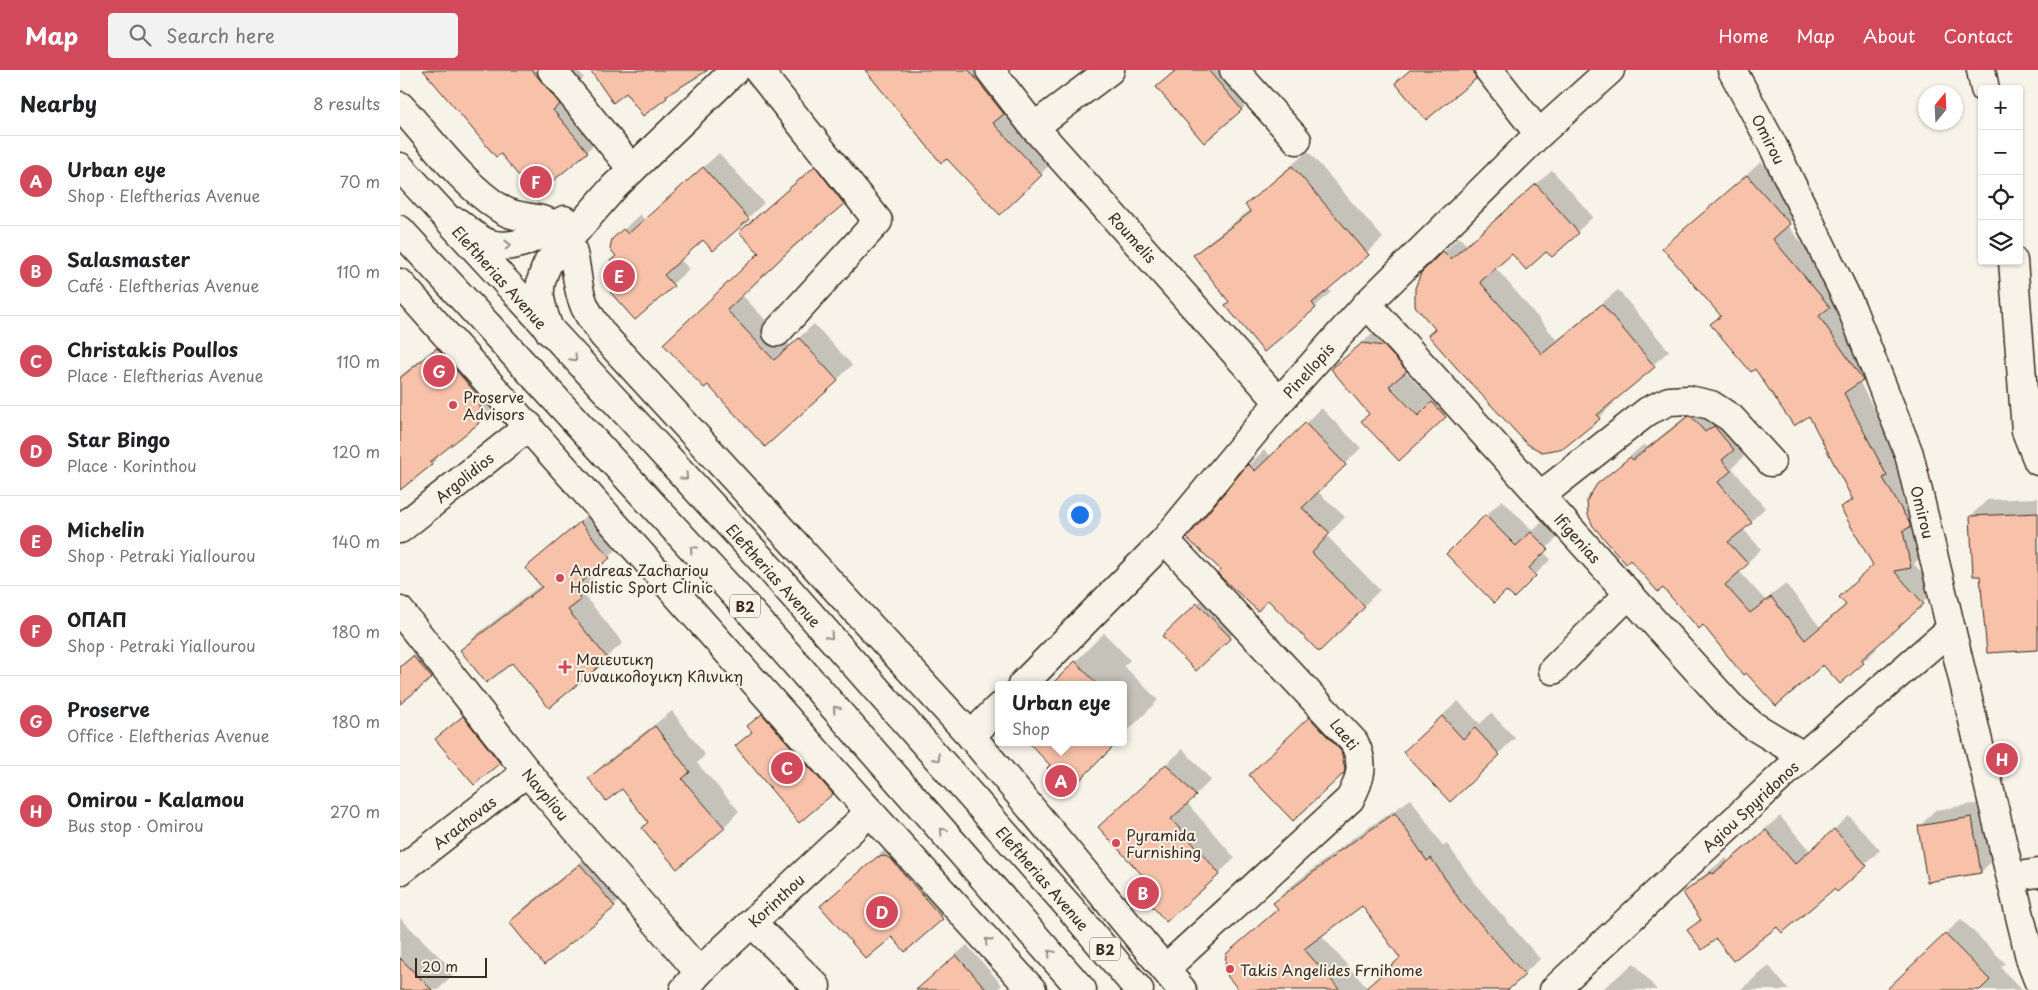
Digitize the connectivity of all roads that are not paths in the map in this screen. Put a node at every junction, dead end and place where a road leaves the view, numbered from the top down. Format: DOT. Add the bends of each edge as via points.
graph roads {
  1 [pos="552,70"];
  2 [pos="735,70"];
  3 [pos="758,70"];
  4 [pos="990,70"];
  5 [pos="1110,70"];
  6 [pos="1234,70"];
  7 [pos="1489,70"];
  8 [pos="1610,70"];
  9 [pos="1732,70"];
  10 [pos="1981,70"];
  11 [pos="1984,85"];
  12 [pos="400,106"];
  13 [pos="1034,126"];
  14 [pos="1539,134"];
  15 [pos="1297,140"];
  16 [pos="400,167"];
  17 [pos="623,178"];
  18 [pos="436,207"];
  19 [pos="400,230"];
  20 [pos="561,233"];
  21 [pos="2013,265"];
  22 [pos="400,283"];
  23 [pos="1367,304"];
  24 [pos="777,332"];
  25 [pos="551,333"];
  26 [pos="1279,402"];
  27 [pos="529,426"];
  28 [pos="1771,462"];
  29 [pos="2038,462"];
  30 [pos="1540,496"];
  31 [pos="400,529"];
  32 [pos="1165,540"];
  33 [pos="1629,594"];
  34 [pos="400,611"];
  35 [pos="1951,629"];
  36 [pos="1553,670"];
  37 [pos="1026,681"];
  38 [pos="995,711"];
  39 [pos="971,736"];
  40 [pos="1803,756"];
  41 [pos="527,772"];
  42 [pos="870,812"];
  43 [pos="400,871"];
  44 [pos="2025,875"];
  45 [pos="752,923"];
  46 [pos="1165,969"];
  47 [pos="2038,980"];
  48 [pos="691,981"];
  49 [pos="816,986"];
  50 [pos="1032,990"];
  51 [pos="1082,990"];
  52 [pos="1139,990"];
  53 [pos="1182,990"];
  54 [pos="1554,990"];
  1 -- 17 [label="main road"];
  2 -- 17 [label="main road"];
  3 -- 24 [label="main road" via="878,221"];
  4 -- 13 [label="main road, Roumelis"];
  5 -- 13 [label="main road"];
  6 -- 15 [label="main road"];
  7 -- 14 [label="main road"];
  8 -- 14 [label="main road, Pinellopis"];
  9 -- 35 [label="main road, Omirou" via="1772,144 1851,307 1909,454"];
  10 -- 11 [label="main road"];
  12 -- 20 [label="main road" via="454,166 501,210 542,221"];
  13 -- 26 [label="main road, Roumelis"];
  14 -- 23 [label="main road, Pinellopis"];
  16 -- 18 [label="main road, Eleftherias Avenue / B2"];
  17 -- 20 [label="main road"];
  18 -- 20 [label="main road, one-way" via="483,240 496,244 512,246"];
  18 -- 25 [label="main road, Eleftherias Avenue / B2"];
  51 -- 19 [label="main road, B2, one-way" via="740,600"];
  20 -- 25 [label="main road" via="538,299"];
  20 -- 39 [label="main road" via="575,260 578,287 587,313 603,335"];
  21 -- 29 [label="main road" via="2026,432"];
  22 -- 27 [label="main road"];
  23 -- 26 [label="main road, Pinellopis"];
  23 -- 30 [label="main road, Ifigenias"];
  25 -- 52 [label="main road, Eleftherias Avenue / B2, one-way" via="772,571"];
  26 -- 32 [label="main road, Pinellopis"];
  27 -- 31 [label="main road, Argolidios"];
  27 -- 42 [label="main road"];
  28 -- 30 [label="main road" via="1731,418 1711,406 1689,400 1669,401 1648,411"];
  30 -- 33 [label="main road, Ifigenias"];
  32 -- 37 [label="main road, Pinellopis"];
  32 -- 46 [label="main road, Laeti" via="1354,742 1361,754 1362,767 1350,799"];
  33 -- 36 [label="main road"];
  33 -- 40 [label="main road, Ifigenias" via="1740,715"];
  34 -- 41 [label="main road, Navpliou"];
  35 -- 40 [label="main road, Agiou Spyridonos"];
  35 -- 44 [label="main road, Omirou"];
  38 -- 39 [label="main road"];
  39 -- 46 [label="main road"];
  40 -- 54 [label="main road, Agiou Spyridonos"];
  41 -- 43 [label="main road, Arachovas"];
  41 -- 48 [label="main road, Navpliou"];
  42 -- 45 [label="main road, Korinthou"];
  50 -- 42 [label="main road, one-way"];
  44 -- 47 [label="main road, Omirou" via="2032,962"];
  45 -- 48 [label="main road, Korinthou"];
  45 -- 49 [label="main road"];
  46 -- 53 [label="main road"];
}
